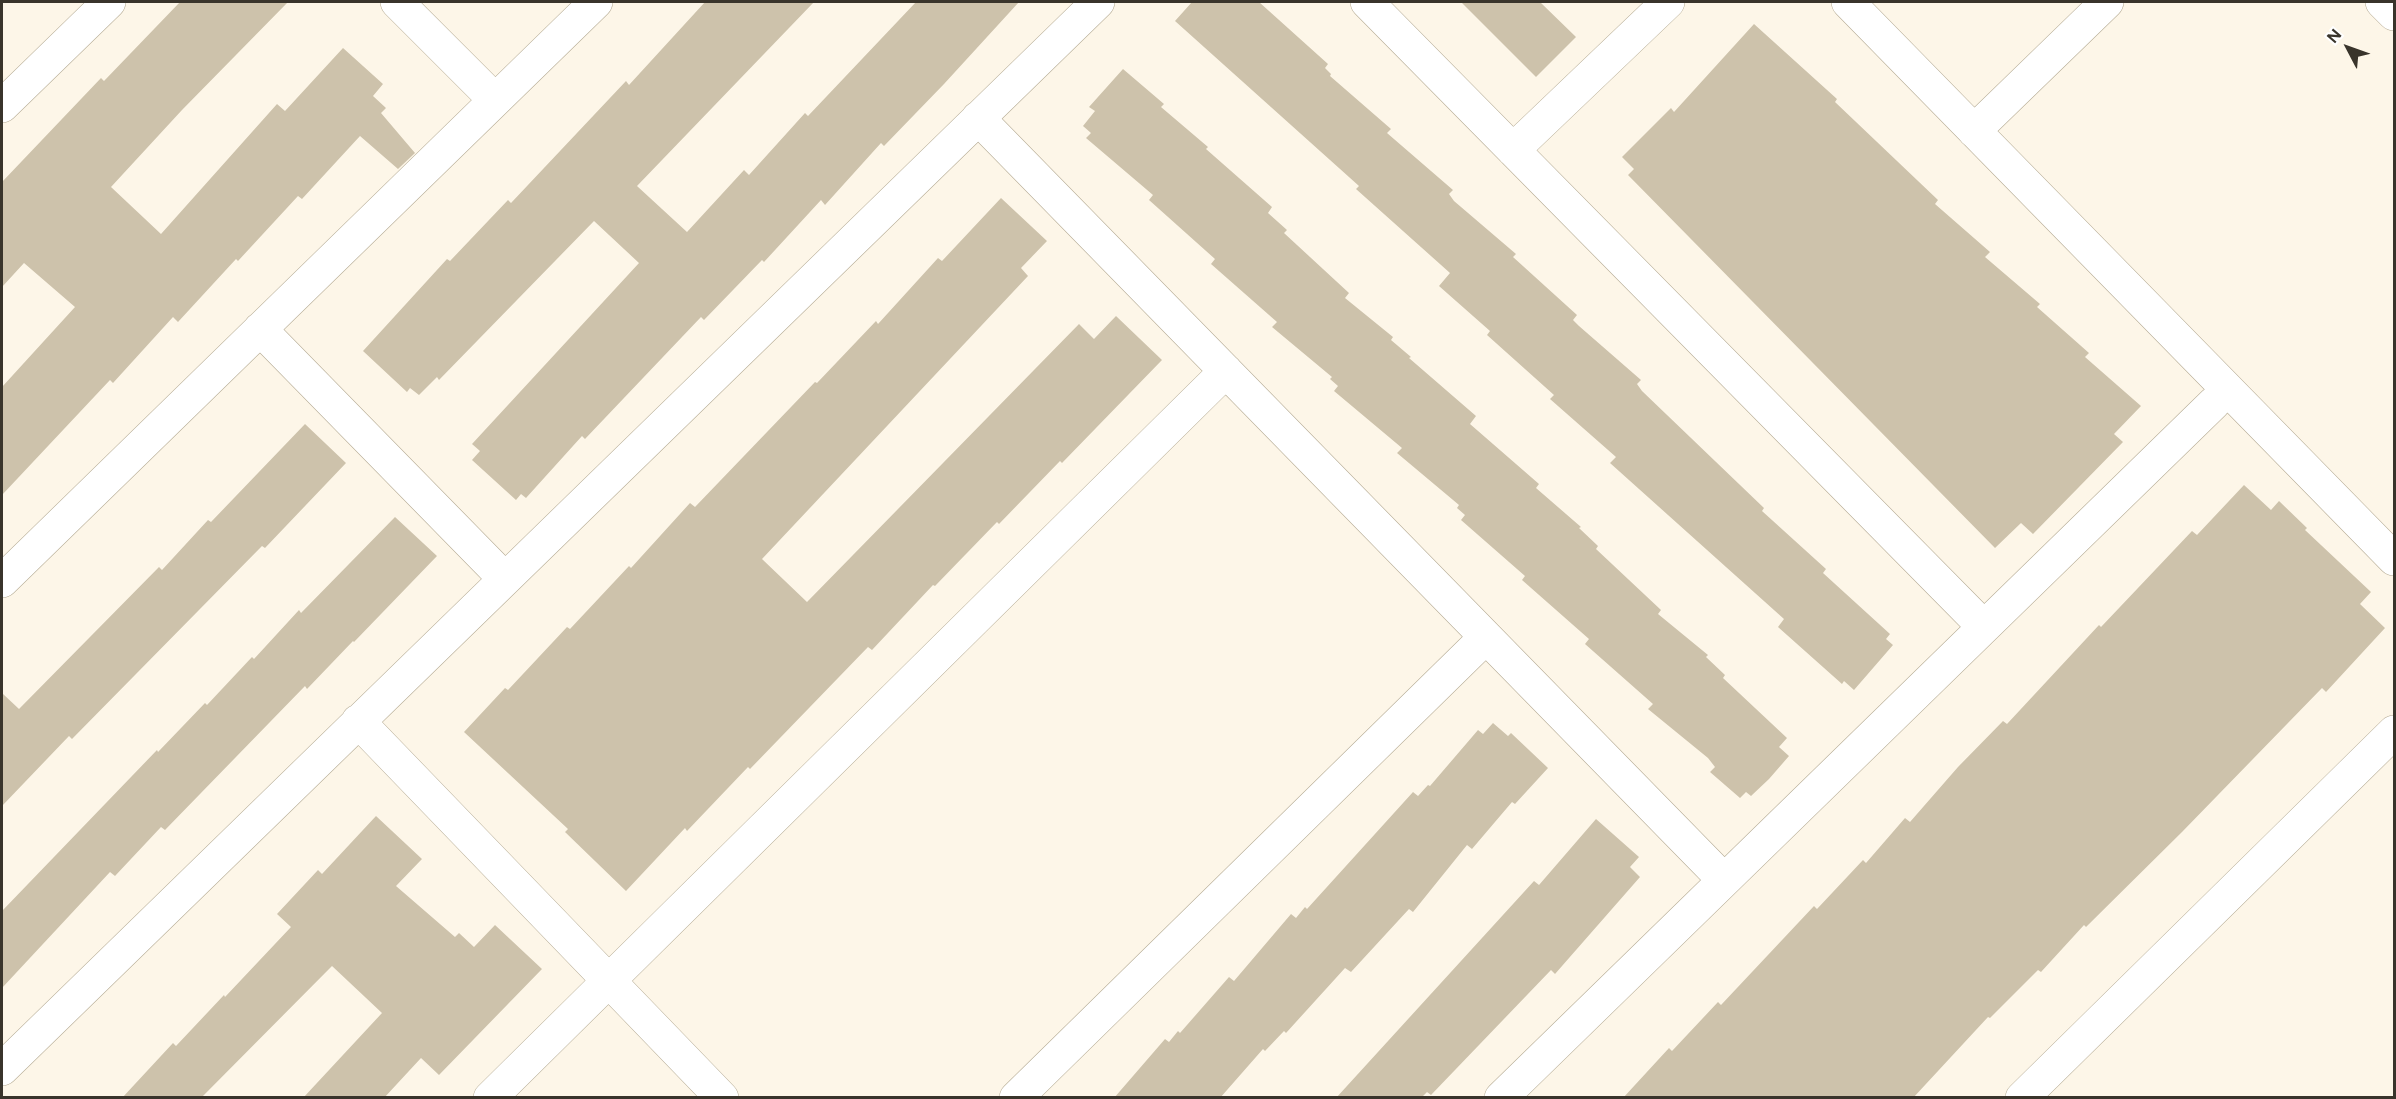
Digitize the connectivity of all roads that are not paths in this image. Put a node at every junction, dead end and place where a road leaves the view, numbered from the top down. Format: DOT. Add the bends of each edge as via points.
graph roads {
  1 [pos="109,2"];
  2 [pos="397,2"];
  3 [pos="596,2"];
  4 [pos="1098,2"];
  5 [pos="1367,2"];
  6 [pos="1668,2"];
  7 [pos="1848,2"];
  8 [pos="2107,2"];
  9 [pos="2382,2"];
  10 [pos="2394,14"];
  11 [pos="495,100"];
  12 [pos="2,104"];
  13 [pos="978,118"];
  14 [pos="1974,131"];
  15 [pos="1513,150"];
  16 [pos="260,329"];
  17 [pos="1226,371"];
  18 [pos="2214,403"];
  19 [pos="2394,559"];
  20 [pos="505,579"];
  21 [pos="2,581"];
  22 [pos="1984,627"];
  23 [pos="1486,636"];
  24 [pos="358,722"];
  25 [pos="2394,732"];
  26 [pos="1723,879"];
  27 [pos="609,981"];
  28 [pos="2,1069"];
  29 [pos="490,1098"];
  30 [pos="722,1098"];
  31 [pos="1016,1098"];
  32 [pos="1501,1098"];
  33 [pos="2022,1098"];
  1 -- 12 [label="street"];
  2 -- 11 [label="street"];
  3 -- 11 [label="street"];
  4 -- 13 [label="street"];
  5 -- 15 [label="street"];
  6 -- 15 [label="street"];
  7 -- 14 [label="street"];
  8 -- 14 [label="street"];
  9 -- 10 [label="street"];
  11 -- 16 [label="street"];
  13 -- 17 [label="street"];
  13 -- 20 [label="street"];
  14 -- 19 [label="street"];
  15 -- 22 [label="street"];
  16 -- 20 [label="street"];
  16 -- 21 [label="street"];
  17 -- 23 [label="street"];
  17 -- 27 [label="street"];
  18 -- 22 [label="street"];
  20 -- 24 [label="street"];
  22 -- 26 [label="street"];
  23 -- 26 [label="street"];
  23 -- 31 [label="street"];
  24 -- 27 [label="street"];
  24 -- 28 [label="street"];
  25 -- 33 [label="street"];
  26 -- 32 [label="street"];
  27 -- 29 [label="street"];
  27 -- 30 [label="street"];
}
